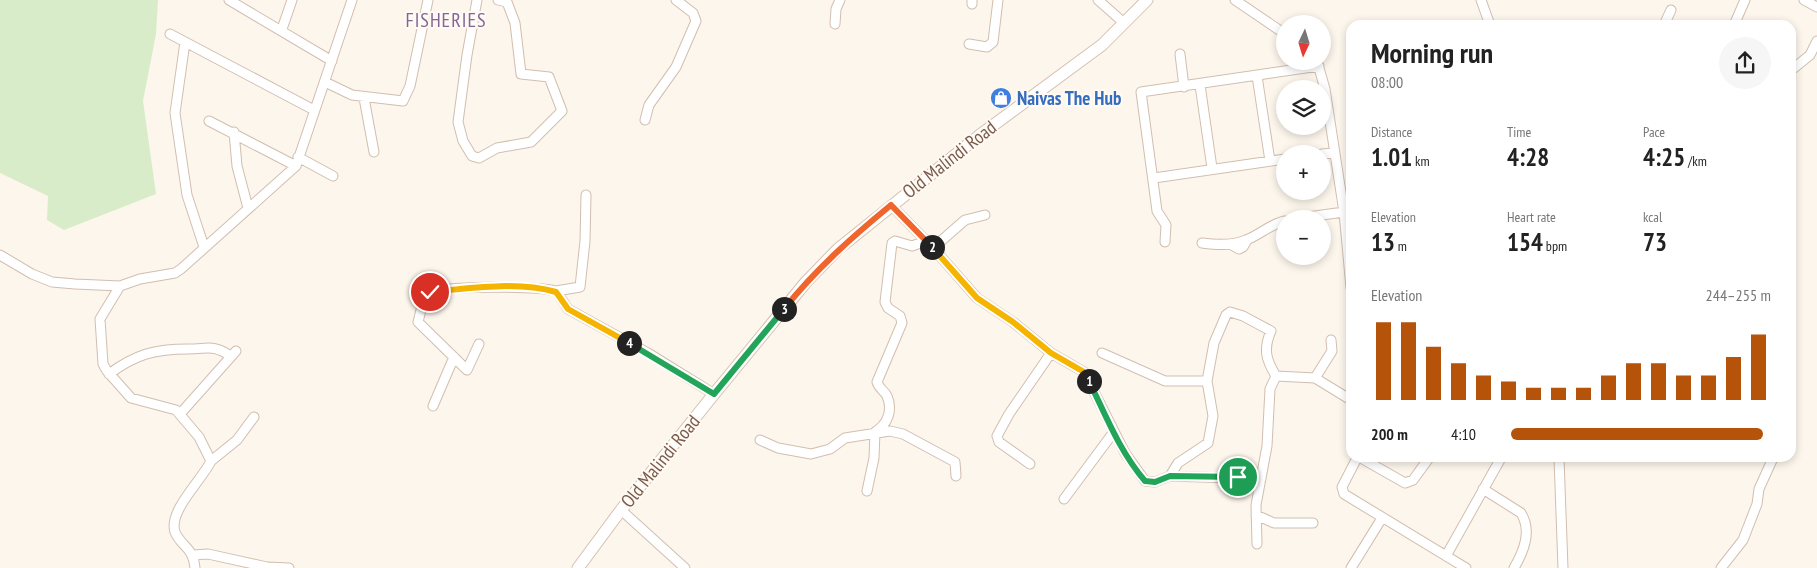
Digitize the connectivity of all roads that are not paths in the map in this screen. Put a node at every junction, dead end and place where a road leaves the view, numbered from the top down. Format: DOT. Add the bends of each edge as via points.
graph roads {
  1 [pos="229,0"];
  2 [pos="292,0"];
  3 [pos="352,0"];
  4 [pos="428,0"];
  5 [pos="477,0"];
  6 [pos="498,0"];
  7 [pos="676,0"];
  8 [pos="840,0"];
  9 [pos="998,0"];
  10 [pos="1098,0"];
  11 [pos="1147,0"];
  12 [pos="1481,0"];
  13 [pos="1745,0"];
  14 [pos="1804,0"];
  15 [pos="1242,2"];
  16 [pos="1817,7"];
  17 [pos="1671,10"];
  18 [pos="1488,20"];
  19 [pos="1666,20"];
  20 [pos="1736,20"];
  21 [pos="1124,23"];
  22 [pos="835,24"];
  23 [pos="1276,27"];
  24 [pos="282,29"];
  25 [pos="170,34"];
  26 [pos="1817,41"];
  27 [pos="185,42"];
  28 [pos="969,44"];
  29 [pos="1180,54"];
  30 [pos="332,61"];
  31 [pos="1796,66"];
  32 [pos="1285,70"];
  33 [pos="1319,70"];
  34 [pos="1257,76"];
  35 [pos="325,82"];
  36 [pos="1200,85"];
  37 [pos="1184,87"];
  38 [pos="364,98"];
  39 [pos="314,110"];
  40 [pos="645,120"];
  41 [pos="209,121"];
  42 [pos="234,132"];
  43 [pos="374,152"];
  44 [pos="1331,152"];
  45 [pos="1334,152"];
  46 [pos="1276,160"];
  47 [pos="1270,161"];
  48 [pos="297,162"];
  49 [pos="1212,168"];
  50 [pos="333,176"];
  51 [pos="1154,178"];
  52 [pos="586,195"];
  53 [pos="891,205"];
  54 [pos="248,208"];
  55 [pos="1344,212"];
  56 [pos="985,214"];
  57 [pos="1331,214"];
  58 [pos="1276,224"];
  59 [pos="1346,234"];
  60 [pos="926,242"];
  61 [pos="1165,242"];
  62 [pos="1202,243"];
  63 [pos="204,248"];
  64 [pos="934,248"];
  65 [pos="0,255"];
  66 [pos="120,286"];
  67 [pos="556,292"];
  68 [pos="1331,340"];
  69 [pos="479,344"];
  70 [pos="1051,353"];
  71 [pos="1102,353"];
  72 [pos="454,357"];
  73 [pos="109,374"];
  74 [pos="1276,376"];
  75 [pos="1315,378"];
  76 [pos="1207,381"];
  77 [pos="714,394"];
  78 [pos="1346,397"];
  79 [pos="433,406"];
  80 [pos="180,414"];
  81 [pos="254,417"];
  82 [pos="876,432"];
  83 [pos="1113,433"];
  84 [pos="760,440"];
  85 [pos="211,461"];
  86 [pos="1355,462"];
  87 [pos="1368,462"];
  88 [pos="1426,462"];
  89 [pos="1499,462"];
  90 [pos="1559,462"];
  91 [pos="1771,462"];
  92 [pos="1030,464"];
  93 [pos="956,476"];
  94 [pos="1170,476"];
  95 [pos="1261,479"];
  96 [pos="1483,490"];
  97 [pos="867,491"];
  98 [pos="1064,499"];
  99 [pos="621,510"];
  100 [pos="1256,515"];
  101 [pos="1382,518"];
  102 [pos="1313,523"];
  103 [pos="1257,544"];
  104 [pos="193,555"];
  105 [pos="1446,556"];
  106 [pos="195,568"];
  107 [pos="289,568"];
  108 [pos="578,568"];
  109 [pos="685,568"];
  110 [pos="1351,568"];
  111 [pos="1466,568"];
  112 [pos="1514,568"];
  113 [pos="1563,568"];
  114 [pos="1721,568"];
  1 -- 24 [label="street"];
  2 -- 24 [label="street"];
  3 -- 30 [label="street"];
  4 -- 38 [label="street" via="405,99 400,103"];
  5 -- 6 [label="street" via="458,122 463,141 472,156 479,158 497,148 531,142 562,111 549,77 521,74 515,23 507,2"];
  7 -- 40 [label="street" via="693,13 696,20 676,67 649,105"];
  8 -- 22 [label="street"];
  9 -- 28 [label="street" via="993,42 987,47"];
  10 -- 21 [label="street"];
  11 -- 21 [label="main road, Old Malindi Road"];
  12 -- 18 [label="street"];
  13 -- 20 [label="street"];
  14 -- 16 [label="street"];
  15 -- 23 [label="street"];
  17 -- 19 [label="street"];
  21 -- 53 [label="main road, Old Malindi Road" via="1090,55"];
  24 -- 30 [label="street"];
  25 -- 27 [label="street"];
  26 -- 31 [label="street" via="1810,55"];
  27 -- 39 [label="street"];
  27 -- 63 [label="street" via="175,113 187,195"];
  29 -- 37 [label="street"];
  30 -- 35 [label="street"];
  32 -- 34 [label="street"];
  33 -- 45 [label="street"];
  34 -- 36 [label="street"];
  34 -- 47 [label="street"];
  35 -- 38 [label="street" via="352,96"];
  35 -- 39 [label="street"];
  36 -- 37 [label="street"];
  36 -- 49 [label="street"];
  37 -- 51 [label="street" via="1141,88"];
  38 -- 43 [label="street"];
  39 -- 48 [label="street"];
  41 -- 42 [label="street"];
  42 -- 48 [label="street"];
  42 -- 54 [label="street" via="237,166"];
  44 -- 45 [label="street"];
  45 -- 55 [label="street"];
  46 -- 47 [label="street"];
  47 -- 49 [label="street"];
  48 -- 50 [label="street"];
  48 -- 54 [label="street"];
  49 -- 51 [label="street"];
  51 -- 61 [label="street" via="1157,211 1166,225"];
  52 -- 67 [label="street" via="580,287"];
  53 -- 60 [label="street"];
  53 -- 77 [label="main road, Old Malindi Road" via="838,249 806,282"];
  54 -- 63 [label="street"];
  55 -- 57 [label="street"];
  55 -- 59 [label="street"];
  56 -- 64 [label="street" via="965,220"];
  58 -- 62 [label="street" via="1246,240 1230,244"];
  60 -- 64 [label="street"];
  60 -- 82 [label="street" via="912,246 892,243 885,302 900,316 902,323 877,382 887,396 890,415"];
  63 -- 66 [label="street" via="175,273"];
  64 -- 70 [label="street" via="977,298"];
  65 -- 66 [label="street" via="19,268 52,282"];
  66 -- 73 [label="street" via="100,320 103,364"];
  67 -- 72 [label="street" via="520,287 425,294 418,322"];
  67 -- 77 [label="street" via="568,309"];
  68 -- 75 [label="street" via="1332,351"];
  69 -- 72 [label="street" via="467,370"];
  70 -- 83 [label="street" via="1084,372"];
  70 -- 92 [label="street" via="997,436 999,442"];
  71 -- 76 [label="street" via="1164,381"];
  72 -- 79 [label="street"];
  73 -- 80 [label="street" via="131,398 172,407"];
  73 -- 80 [label="street" via="132,359 164,349 212,346 234,353"];
  74 -- 75 [label="street"];
  74 -- 76 [label="street" via="1265,350 1271,331 1229,312 1214,343"];
  74 -- 95 [label="street" via="1270,389 1267,446"];
  75 -- 78 [label="street"];
  76 -- 94 [label="street" via="1213,416 1208,443 1178,463"];
  77 -- 99 [label="main road, Old Malindi Road"];
  80 -- 85 [label="street" via="204,445"];
  81 -- 85 [label="street" via="236,440"];
  82 -- 84 [label="street" via="845,438 830,449 810,454 778,448"];
  82 -- 93 [label="street" via="890,430 903,434 940,453 957,464"];
  82 -- 97 [label="street"];
  83 -- 94 [label="street" via="1145,481 1155,482"];
  83 -- 98 [label="street"];
  85 -- 104 [label="street" via="175,518 176,533"];
  86 -- 101 [label="street" via="1342,492"];
  87 -- 88 [label="street" via="1405,483 1413,480"];
  89 -- 96 [label="street"];
  90 -- 113 [label="street"];
  91 -- 114 [label="street" via="1743,540"];
  94 -- 95 [label="street"];
  95 -- 100 [label="street"];
  96 -- 105 [label="street"];
  96 -- 112 [label="street" via="1521,513 1525,519 1527,535"];
  99 -- 108 [label="main road, Old Malindi Road"];
  99 -- 109 [label="street"];
  100 -- 102 [label="street" via="1274,523"];
  100 -- 103 [label="street"];
  101 -- 105 [label="street"];
  101 -- 110 [label="street"];
  104 -- 106 [label="street"];
  104 -- 107 [label="street" via="208,554 268,567"];
  105 -- 111 [label="street"];
}
